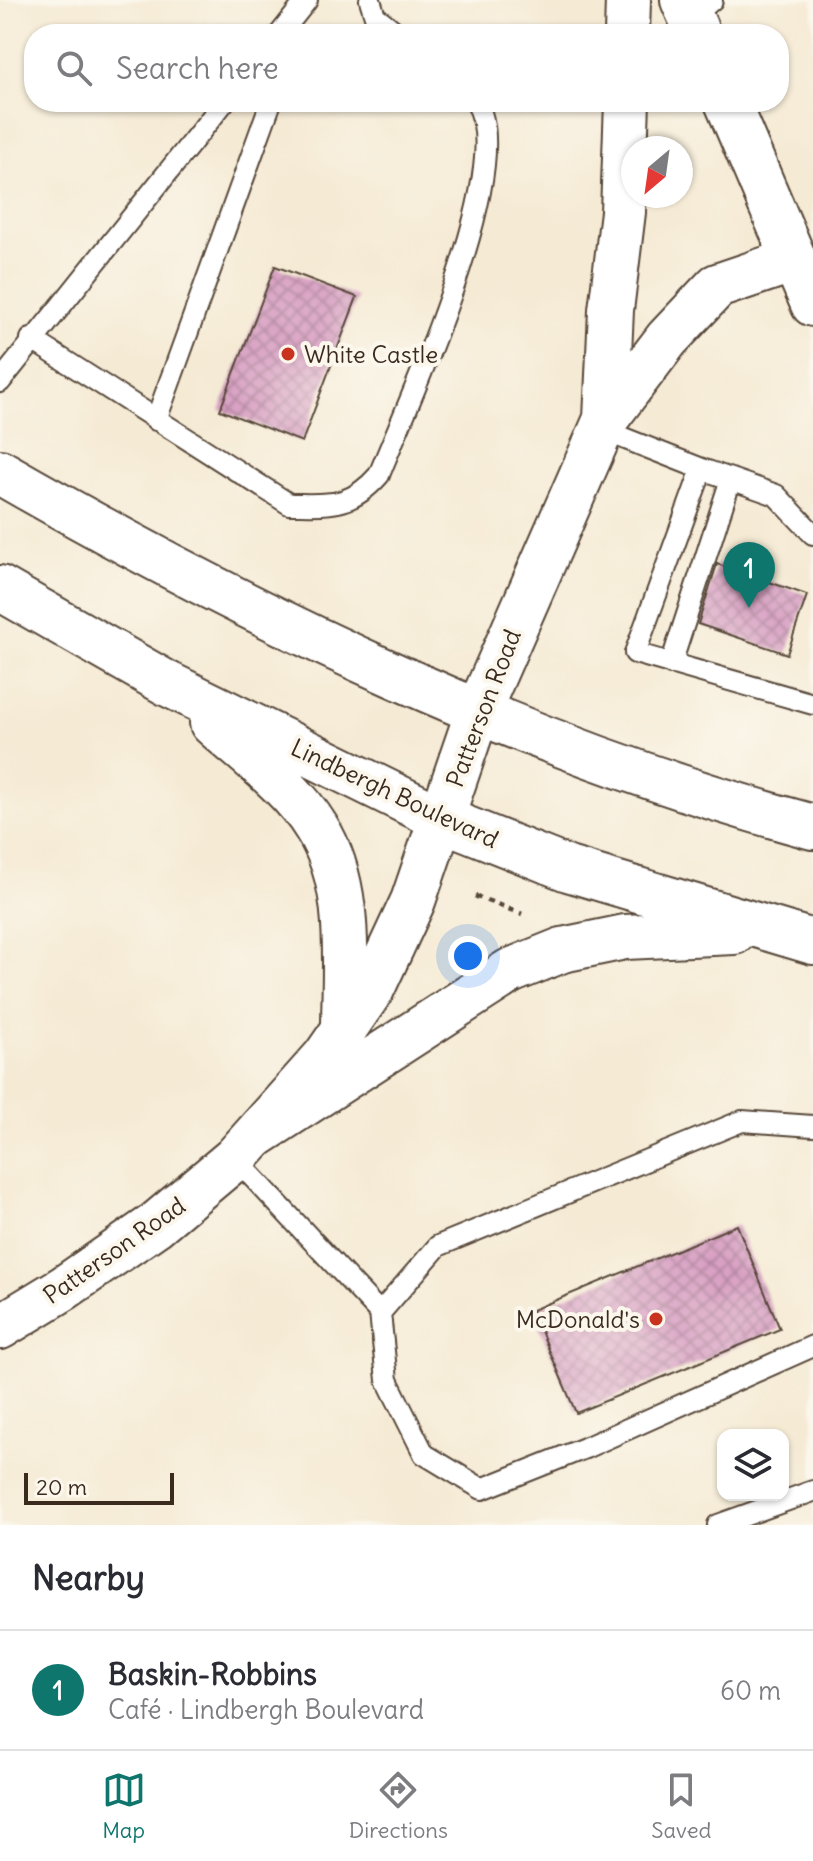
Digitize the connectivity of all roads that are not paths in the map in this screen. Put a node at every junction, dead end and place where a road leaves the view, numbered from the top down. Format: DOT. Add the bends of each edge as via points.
graph roads {
  1 [pos="307,0"];
  2 [pos="370,0"];
  3 [pos="628,0"];
  4 [pos="288,24"];
  5 [pos="299,24"];
  6 [pos="385,24"];
  7 [pos="627,24"];
  8 [pos="216,112"];
  9 [pos="267,112"];
  10 [pos="483,112"];
  11 [pos="627,112"];
  12 [pos="731,112"];
  13 [pos="794,260"];
  14 [pos="813,304"];
  15 [pos="31,339"];
  16 [pos="0,382"];
  17 [pos="156,420"];
  18 [pos="604,424"];
  19 [pos="702,469"];
  20 [pos="0,472"];
  21 [pos="731,479"];
  22 [pos="813,534"];
  23 [pos="0,588"];
  24 [pos="671,664"];
  25 [pos="168,684"];
  26 [pos="813,704"];
  27 [pos="477,714"];
  28 [pos="442,819"];
  29 [pos="813,827"];
  30 [pos="765,930"];
  31 [pos="813,942"];
  32 [pos="344,1030"];
  33 [pos="813,1126"];
  34 [pos="246,1146"];
  35 [pos="380,1313"];
  36 [pos="0,1327"];
  37 [pos="813,1346"];
  38 [pos="813,1491"];
  39 [pos="718,1525"];
  1 -- 4 [label="lane"];
  1 -- 5 [label="lane"];
  2 -- 6 [label="lane" via="375,16"];
  3 -- 7 [label="main road"];
  8 -- 15 [label="lane"];
  9 -- 17 [label="lane"];
  10 -- 17 [label="lane" via="483,160 468,250 379,475 362,495 331,504 289,504"];
  11 -- 18 [label="main road"];
  12 -- 13 [label="main road"];
  13 -- 14 [label="main road"];
  13 -- 18 [label="main road, Patterson Road" via="717,286 667,339"];
  15 -- 16 [label="lane"];
  15 -- 17 [label="lane"];
  18 -- 19 [label="lane"];
  18 -- 27 [label="main road, Patterson Road"];
  19 -- 21 [label="lane"];
  19 -- 24 [label="lane" via="635,653"];
  20 -- 27 [label="main road" via="131,547"];
  21 -- 22 [label="lane" via="776,495"];
  21 -- 24 [label="lane"];
  23 -- 25 [label="main road, Lindbergh Boulevard"];
  24 -- 26 [label="lane"];
  25 -- 28 [label="main road, Lindbergh Boulevard"];
  25 -- 32 [label="main road" via="285,789 317,827 338,878 345,920"];
  27 -- 28 [label="main road, Patterson Road"];
  27 -- 29 [label="main road" via="594,760"];
  28 -- 30 [label="main road, Lindbergh Boulevard" via="568,869"];
  28 -- 32 [label="main road, Patterson Road" via="413,901 372,989"];
  30 -- 31 [label="main road, Lindbergh Boulevard"];
  30 -- 34 [label="main road" via="625,937 562,950 510,971"];
  32 -- 34 [label="main road, Patterson Road"];
  33 -- 35 [label="lane" via="742,1121 438,1246"];
  34 -- 35 [label="lane"];
  34 -- 36 [label="main road, Patterson Road" via="155,1225"];
  35 -- 37 [label="lane" via="387,1380 424,1454 482,1489"];
  38 -- 39 [label="lane"];
}
